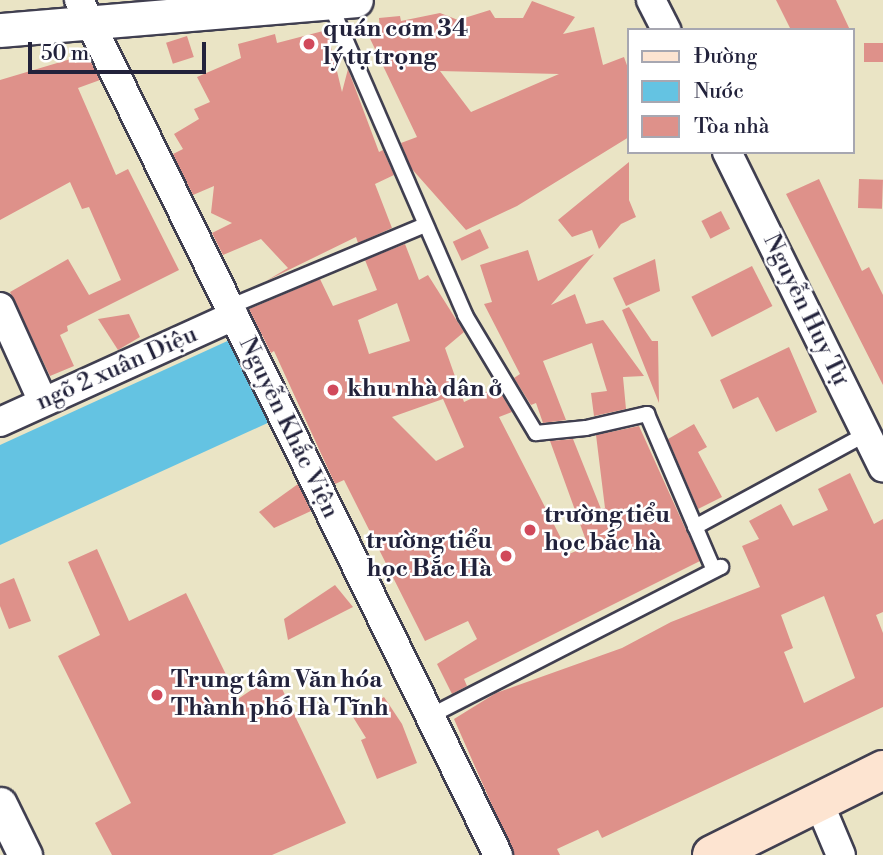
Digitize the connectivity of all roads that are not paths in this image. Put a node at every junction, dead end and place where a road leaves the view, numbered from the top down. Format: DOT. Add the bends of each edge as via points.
graph roads {
  1 [pos="651,0"];
  2 [pos="343,2"];
  3 [pos="84,11"];
  4 [pos="665,28"];
  5 [pos="0,30"];
  6 [pos="728,154"];
  7 [pos="425,225"];
  8 [pos="0,307"];
  9 [pos="232,311"];
  10 [pos="43,402"];
  11 [pos="0,422"];
  12 [pos="866,433"];
  13 [pos="883,467"];
  14 [pos="695,527"];
  15 [pos="430,716"];
  16 [pos="883,771"];
  17 [pos="819,803"];
  18 [pos="0,804"];
  19 [pos="24,855"];
  20 [pos="498,855"];
  21 [pos="712,855"];
  22 [pos="841,855"];
  1 -- 4 [label="street"];
  2 -- 3 [label="street"];
  2 -- 7 [label="lane"];
  3 -- 5 [label="street"];
  3 -- 9 [label="street, Nguyễn Khắc Viện"];
  6 -- 12 [label="street, Nguyễn Huy Tự"];
  7 -- 9 [label="lane"];
  7 -- 14 [label="lane" via="465,316 536,433 586,428 646,414"];
  8 -- 10 [label="street"];
  9 -- 10 [label="street, ngõ 2 xuân Diệu"];
  9 -- 15 [label="street, Nguyễn Khắc Viện"];
  10 -- 11 [label="street, ngõ 2 xuân Diệu"];
  12 -- 13 [label="street, Nguyễn Huy Tự"];
  12 -- 14 [label="lane"];
  14 -- 15 [label="lane" via="713,568 721,566"];
  15 -- 20 [label="street, Nguyễn Khắc Viện"];
  16 -- 17 [label="main road"];
  17 -- 21 [label="main road"];
  17 -- 22 [label="street"];
  18 -- 19 [label="street"];
}
